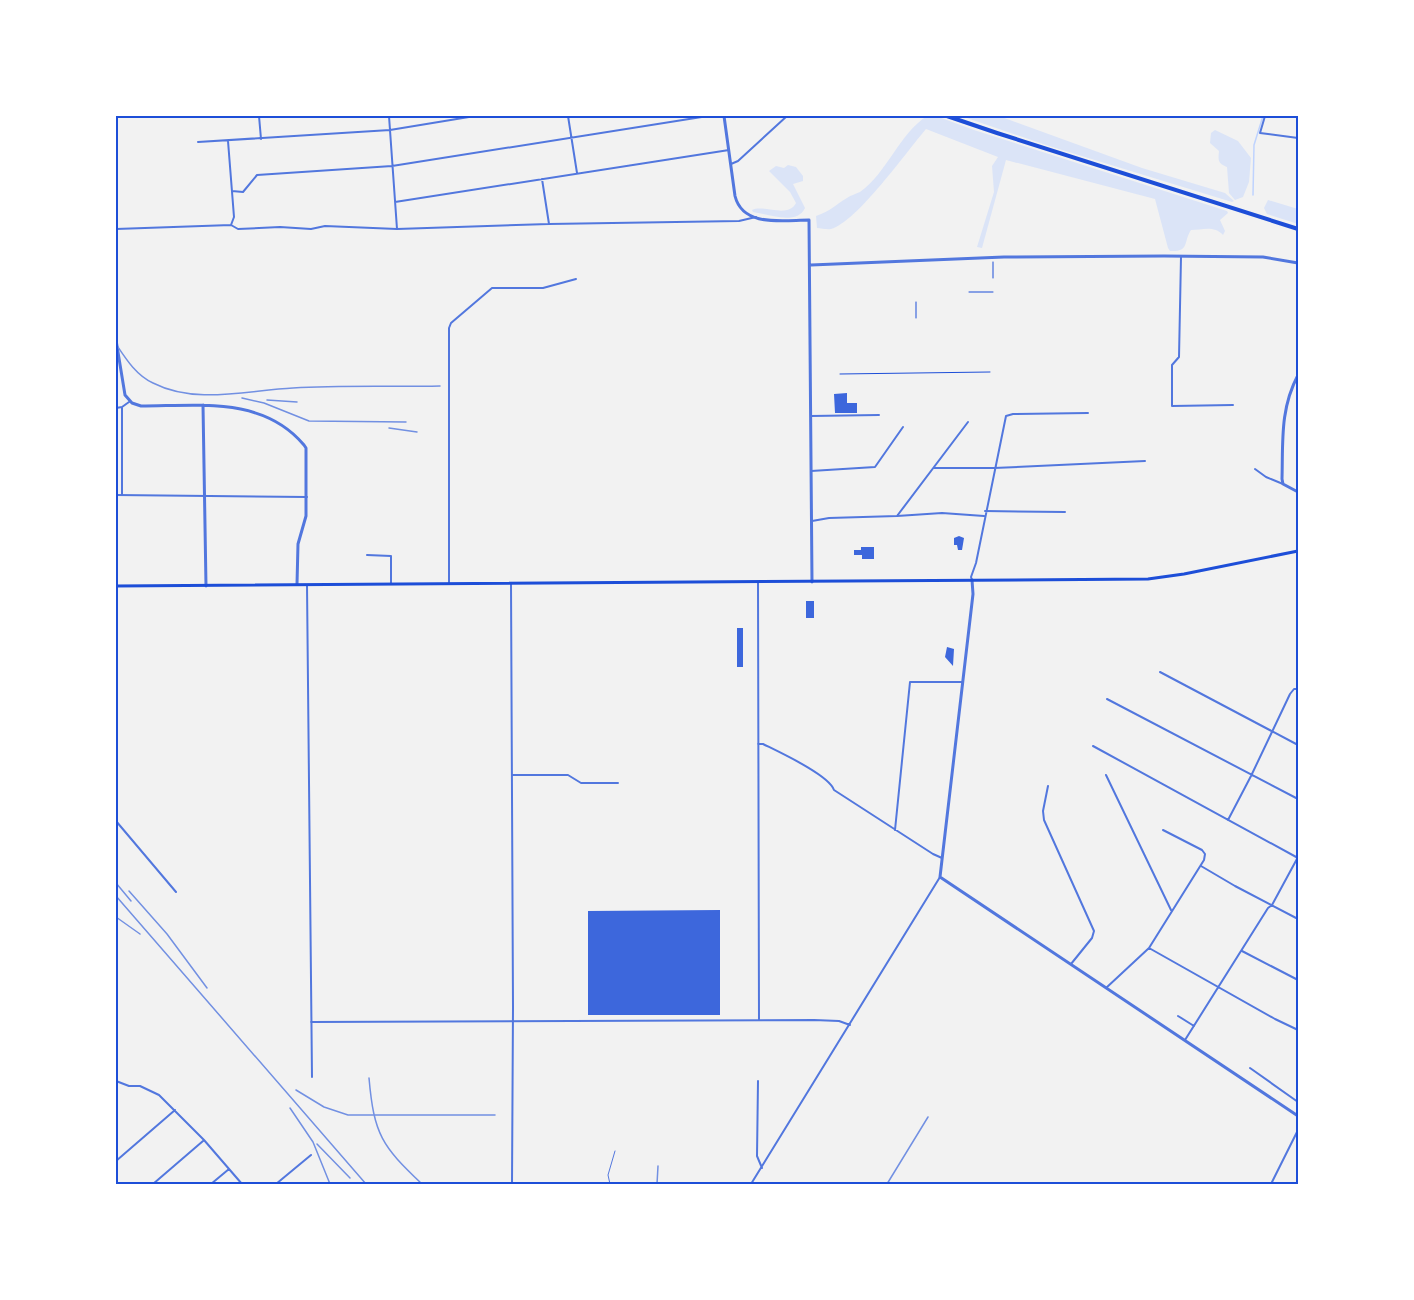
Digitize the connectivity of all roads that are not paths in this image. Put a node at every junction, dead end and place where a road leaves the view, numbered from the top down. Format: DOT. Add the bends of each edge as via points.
graph roads {
  1 [pos="259,116"];
  2 [pos="388,116"];
  3 [pos="475,116"];
  4 [pos="568,116"];
  5 [pos="708,116"];
  6 [pos="724,116"];
  7 [pos="788,116"];
  8 [pos="947,116"];
  9 [pos="1265,116"];
  10 [pos="390,130"];
  11 [pos="571,137"];
  12 [pos="1299,138"];
  13 [pos="261,139"];
  14 [pos="228,141"];
  15 [pos="198,142"];
  16 [pos="729,150"];
  17 [pos="731,164"];
  18 [pos="392,166"];
  19 [pos="577,173"];
  20 [pos="542,179"];
  21 [pos="232,191"];
  22 [pos="395,202"];
  23 [pos="756,217"];
  24 [pos="549,224"];
  25 [pos="231,225"];
  26 [pos="116,229"];
  27 [pos="397,229"];
  28 [pos="1299,229"];
  29 [pos="1181,257"];
  30 [pos="1299,263"];
  31 [pos="811,265"];
  32 [pos="576,279"];
  33 [pos="116,340"];
  34 [pos="116,371"];
  35 [pos="121,371"];
  36 [pos="1299,375"];
  37 [pos="129,402"];
  38 [pos="203,405"];
  39 [pos="1233,405"];
  40 [pos="122,407"];
  41 [pos="116,408"];
  42 [pos="1088,413"];
  43 [pos="879,415"];
  44 [pos="811,416"];
  45 [pos="968,422"];
  46 [pos="903,427"];
  47 [pos="1144,461"];
  48 [pos="934,468"];
  49 [pos="994,468"];
  50 [pos="1255,469"];
  51 [pos="811,471"];
  52 [pos="1283,484"];
  53 [pos="1299,492"];
  54 [pos="116,495"];
  55 [pos="122,495"];
  56 [pos="204,496"];
  57 [pos="307,497"];
  58 [pos="985,511"];
  59 [pos="1065,512"];
  60 [pos="897,516"];
  61 [pos="984,516"];
  62 [pos="812,521"];
  63 [pos="1299,551"];
  64 [pos="367,555"];
  65 [pos="972,580"];
  66 [pos="758,582"];
  67 [pos="812,582"];
  68 [pos="297,584"];
  69 [pos="307,584"];
  70 [pos="391,584"];
  71 [pos="449,584"];
  72 [pos="511,584"];
  73 [pos="206,585"];
  74 [pos="116,586"];
  75 [pos="1160,672"];
  76 [pos="963,682"];
  77 [pos="1298,689"];
  78 [pos="1107,699"];
  79 [pos="1271,732"];
  80 [pos="758,744"];
  81 [pos="1299,745"];
  82 [pos="1093,746"];
  83 [pos="513,775"];
  84 [pos="1106,776"];
  85 [pos="1251,776"];
  86 [pos="618,783"];
  87 [pos="1048,786"];
  88 [pos="1299,800"];
  89 [pos="1228,820"];
  90 [pos="116,821"];
  91 [pos="895,830"];
  92 [pos="1163,830"];
  93 [pos="942,858"];
  94 [pos="1298,858"];
  95 [pos="1201,866"];
  96 [pos="940,877"];
  97 [pos="176,892"];
  98 [pos="1272,905"];
  99 [pos="1171,910"];
  100 [pos="1299,919"];
  101 [pos="1149,948"];
  102 [pos="1242,951"];
  103 [pos="1071,964"];
  104 [pos="1299,980"];
  105 [pos="1219,987"];
  106 [pos="1106,988"];
  107 [pos="1178,1016"];
  108 [pos="759,1020"];
  109 [pos="513,1021"];
  110 [pos="311,1022"];
  111 [pos="850,1025"];
  112 [pos="1194,1026"];
  113 [pos="1299,1030"];
  114 [pos="1185,1040"];
  115 [pos="1250,1068"];
  116 [pos="312,1077"];
  117 [pos="116,1081"];
  118 [pos="758,1082"];
  119 [pos="1299,1101"];
  120 [pos="175,1110"];
  121 [pos="1299,1116"];
  122 [pos="1299,1130"];
  123 [pos="204,1140"];
  124 [pos="615,1151"];
  125 [pos="311,1155"];
  126 [pos="116,1161"];
  127 [pos="762,1168"];
  128 [pos="229,1169"];
  129 [pos="153,1185"];
  130 [pos="211,1185"];
  131 [pos="242,1185"];
  132 [pos="276,1185"];
  133 [pos="512,1185"];
  134 [pos="610,1185"];
  135 [pos="751,1185"];
  136 [pos="1271,1185"];
  1 -- 13 [label="street"];
  2 -- 10 [label="street"];
  3 -- 10 [label="street"];
  4 -- 11 [label="street"];
  5 -- 11 [label="street"];
  6 -- 16 [label="street"];
  7 -- 17 [label="street"];
  8 -- 28 [label="highway"];
  9 -- 12 [label="street" via="1260,133"];
  10 -- 13 [label="street"];
  10 -- 18 [label="street"];
  11 -- 18 [label="street"];
  11 -- 19 [label="street"];
  13 -- 14 [label="street"];
  14 -- 15 [label="street"];
  14 -- 21 [label="street"];
  16 -- 17 [label="street"];
  16 -- 19 [label="street"];
  17 -- 23 [label="street" via="738,204"];
  18 -- 21 [label="street" via="257,176 243,192"];
  18 -- 22 [label="street"];
  19 -- 20 [label="street"];
  20 -- 22 [label="street"];
  20 -- 24 [label="street"];
  21 -- 25 [label="street"];
  22 -- 27 [label="street"];
  23 -- 24 [label="street" via="739,221"];
  23 -- 31 [label="street" via="770,221 809,219"];
  24 -- 27 [label="street"];
  25 -- 26 [label="street"];
  25 -- 27 [label="street" via="238,229"];
  29 -- 30 [label="street" via="1263,257"];
  29 -- 31 [label="street" via="993,258"];
  29 -- 39 [label="street" via="1179,357 1172,365 1172,406"];
  31 -- 44 [label="street"];
  32 -- 71 [label="street" via="543,288 492,288 451,323"];
  33 -- 35 [label="street"];
  34 -- 35 [label="street"];
  35 -- 37 [label="street"];
  36 -- 52 [label="street" via="1286,402"];
  37 -- 38 [label="street" via="138,406"];
  37 -- 40 [label="street"];
  38 -- 56 [label="street"];
  38 -- 57 [label="street" via="247,409 269,417 301,441 306,448"];
  40 -- 41 [label="street"];
  40 -- 55 [label="street"];
  42 -- 49 [label="street" via="1005,416"];
  43 -- 44 [label="street"];
  44 -- 51 [label="street"];
  45 -- 48 [label="street"];
  46 -- 51 [label="street" via="875,468"];
  47 -- 49 [label="street"];
  48 -- 49 [label="street"];
  48 -- 60 [label="street"];
  49 -- 58 [label="street"];
  50 -- 52 [label="street"];
  51 -- 62 [label="street"];
  52 -- 53 [label="street"];
  54 -- 55 [label="street"];
  55 -- 56 [label="street"];
  56 -- 57 [label="street"];
  56 -- 73 [label="street"];
  57 -- 68 [label="street" via="298,544"];
  58 -- 59 [label="street"];
  58 -- 61 [label="street"];
  60 -- 61 [label="street"];
  60 -- 62 [label="street"];
  61 -- 65 [label="street"];
  62 -- 67 [label="street"];
  63 -- 65 [label="main road" via="1162,578"];
  64 -- 70 [label="street" via="391,556"];
  65 -- 67 [label="main road"];
  65 -- 76 [label="street"];
  66 -- 67 [label="main road"];
  66 -- 72 [label="main road"];
  66 -- 80 [label="street"];
  68 -- 69 [label="main road"];
  68 -- 73 [label="main road"];
  69 -- 70 [label="main road"];
  69 -- 110 [label="street"];
  70 -- 71 [label="main road"];
  71 -- 72 [label="main road"];
  72 -- 83 [label="street"];
  73 -- 74 [label="main road"];
  75 -- 79 [label="street"];
  76 -- 91 [label="street" via="910,682"];
  76 -- 93 [label="street"];
  77 -- 79 [label="street" via="1290,694"];
  78 -- 85 [label="street"];
  79 -- 81 [label="street"];
  79 -- 85 [label="street"];
  80 -- 91 [label="street" via="818,774 834,790"];
  80 -- 108 [label="street"];
  82 -- 89 [label="street"];
  83 -- 86 [label="street" via="568,775 581,783"];
  83 -- 109 [label="street"];
  84 -- 99 [label="street"];
  85 -- 88 [label="street"];
  85 -- 89 [label="street"];
  87 -- 103 [label="street" via="1044,820 1094,931"];
  89 -- 94 [label="street"];
  90 -- 97 [label="street"];
  91 -- 93 [label="street"];
  92 -- 95 [label="street" via="1202,850 1205,854"];
  93 -- 96 [label="street"];
  94 -- 98 [label="street"];
  95 -- 98 [label="street"];
  95 -- 99 [label="street"];
  96 -- 103 [label="street"];
  96 -- 111 [label="street"];
  98 -- 100 [label="street"];
  98 -- 102 [label="street"];
  99 -- 101 [label="street"];
  101 -- 105 [label="street"];
  101 -- 106 [label="street"];
  102 -- 104 [label="street"];
  102 -- 105 [label="street"];
  103 -- 106 [label="street"];
  105 -- 112 [label="street"];
  105 -- 113 [label="street"];
  106 -- 114 [label="street"];
  107 -- 112 [label="street"];
  108 -- 109 [label="street"];
  108 -- 111 [label="street" via="839,1021"];
  109 -- 110 [label="street"];
  109 -- 133 [label="street"];
  110 -- 116 [label="street"];
  111 -- 127 [label="street"];
  112 -- 114 [label="street"];
  114 -- 121 [label="street"];
  115 -- 119 [label="street"];
  117 -- 120 [label="street" via="150,1090"];
  118 -- 127 [label="street" via="757,1156"];
  120 -- 123 [label="street"];
  120 -- 126 [label="street"];
  122 -- 136 [label="street"];
  123 -- 128 [label="street"];
  123 -- 129 [label="street"];
  124 -- 134 [label="lane" via="608,1174"];
  125 -- 132 [label="street"];
  127 -- 135 [label="street"];
  128 -- 130 [label="street"];
  128 -- 131 [label="street"];
}
